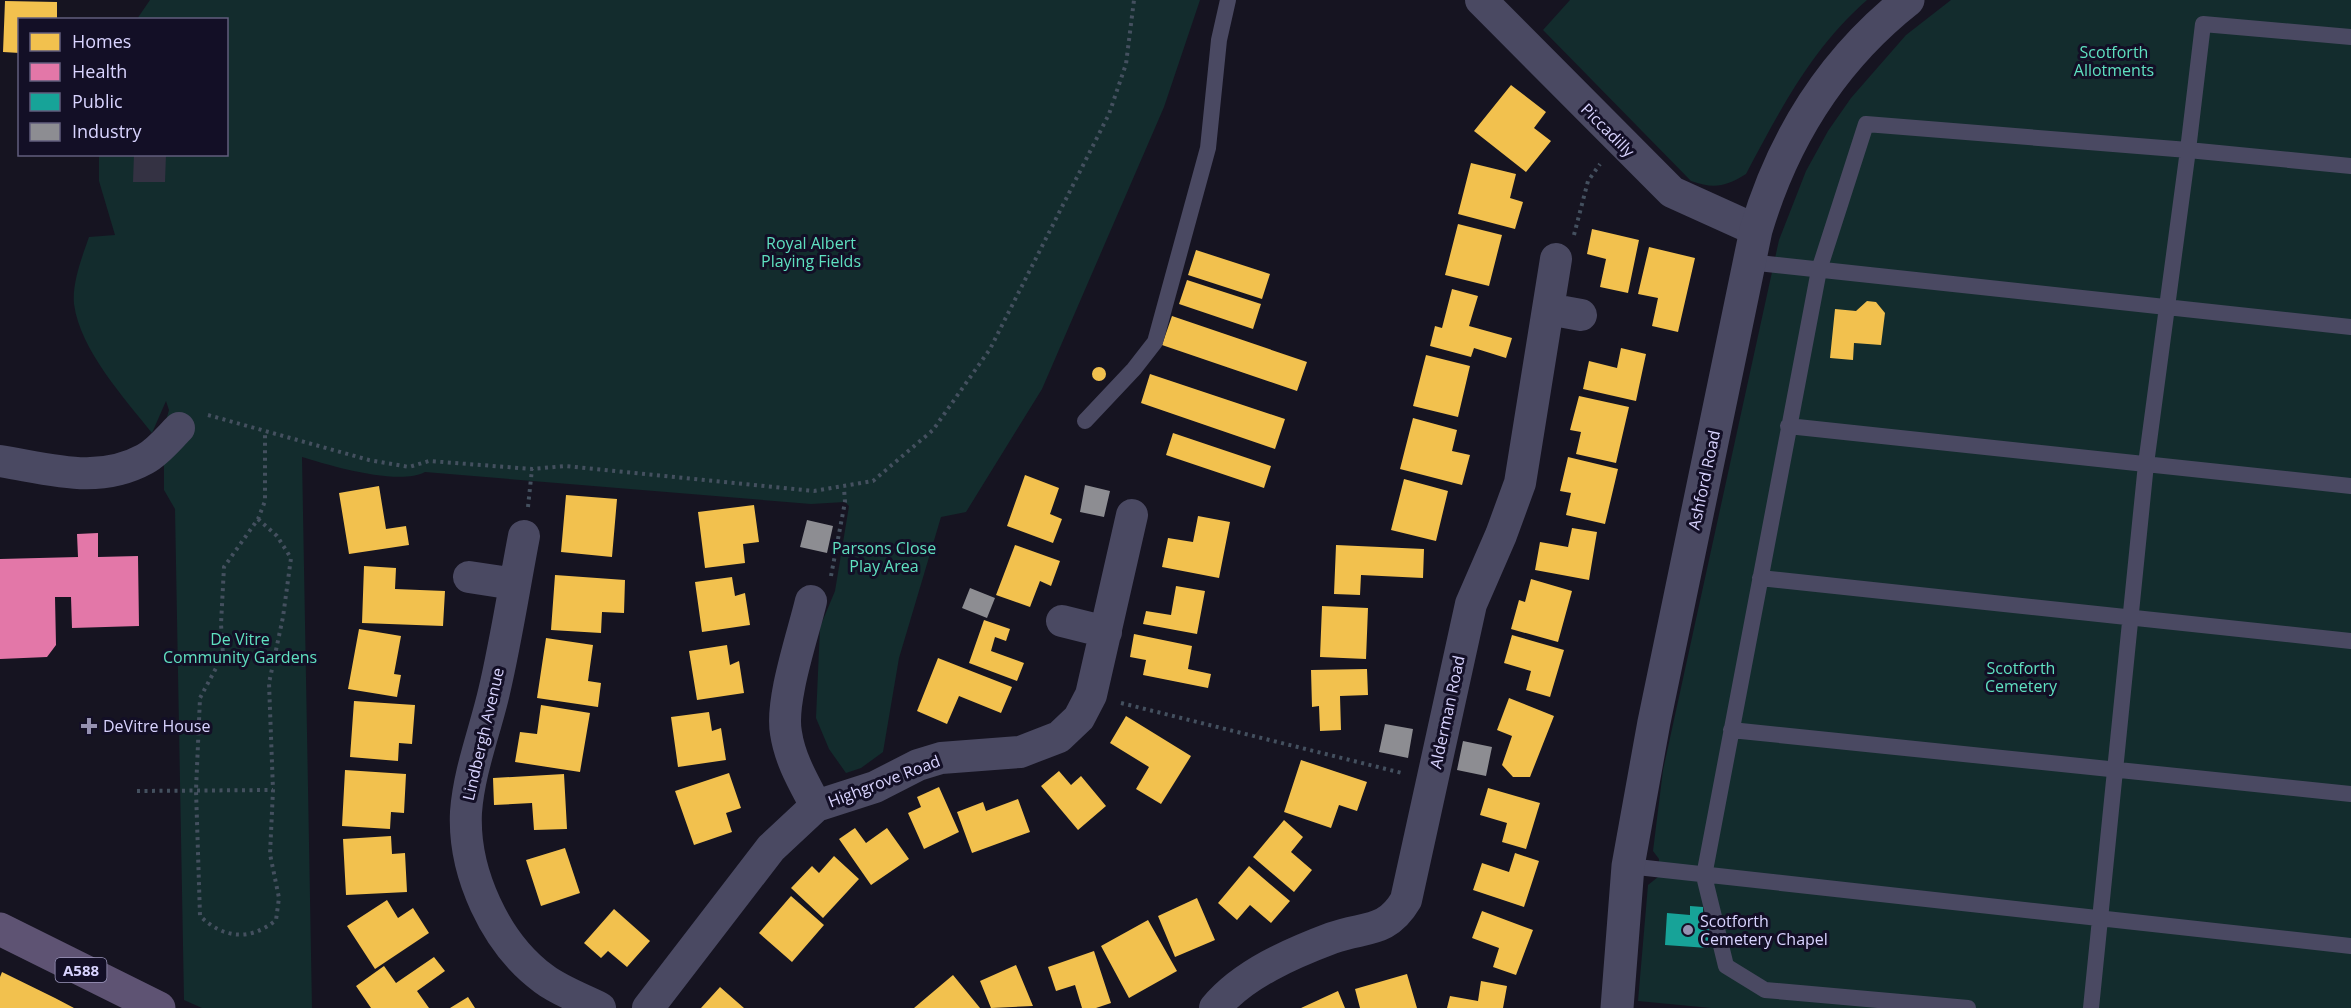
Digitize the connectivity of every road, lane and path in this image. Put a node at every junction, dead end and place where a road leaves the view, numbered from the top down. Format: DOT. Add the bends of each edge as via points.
graph roads {
  1 [pos="1134,0"];
  2 [pos="1228,0"];
  3 [pos="1908,0"];
  4 [pos="1489,4"];
  5 [pos="2351,37"];
  6 [pos="1621,144"];
  7 [pos="2188,150"];
  8 [pos="2351,166"];
  9 [pos="1756,230"];
  10 [pos="1556,259"];
  11 [pos="1749,262"];
  12 [pos="1818,270"];
  13 [pos="2165,308"];
  14 [pos="1548,309"];
  15 [pos="1581,315"];
  16 [pos="2351,327"];
  17 [pos="1085,421"];
  18 [pos="1788,426"];
  19 [pos="179,428"];
  20 [pos="266,432"];
  21 [pos="0,461"];
  22 [pos="2146,464"];
  23 [pos="2351,486"];
  24 [pos="844,488"];
  25 [pos="1132,515"];
  26 [pos="258,519"];
  27 [pos="524,536"];
  28 [pos="470,577"];
  29 [pos="1760,578"];
  30 [pos="515,584"];
  31 [pos="811,601"];
  32 [pos="2132,616"];
  33 [pos="1062,621"];
  34 [pos="1106,632"];
  35 [pos="2351,641"];
  36 [pos="1091,696"];
  37 [pos="1731,730"];
  38 [pos="2117,770"];
  39 [pos="1432,781"];
  40 [pos="196,790"];
  41 [pos="273,790"];
  42 [pos="137,791"];
  43 [pos="2351,794"];
  44 [pos="816,806"];
  45 [pos="1628,866"];
  46 [pos="1704,876"];
  47 [pos="2098,919"];
  48 [pos="1,932"];
  49 [pos="2351,946"];
  50 [pos="159,1008"];
  51 [pos="600,1008"];
  52 [pos="648,1008"];
  53 [pos="1215,1008"];
  54 [pos="1617,1008"];
  55 [pos="1968,1008"];
  56 [pos="2091,1008"];
  1 -- 24 [label="path" via="1126,64 1109,114 990,349 933,429 873,481"];
  2 -- 17 [label="lane" via="1218,51 1208,148 1155,342"];
  3 -- 9 [label="street, Ashford Road" via="1873,29 1830,79 1783,153"];
  4 -- 6 [label="street, Piccadilly"];
  5 -- 7 [label="lane" via="2203,24"];
  6 -- 9 [label="street, Piccadilly" via="1672,192"];
  6 -- 10 [label="path" via="1588,181 1569,253"];
  7 -- 8 [label="lane"];
  7 -- 12 [label="lane" via="1866,124"];
  7 -- 13 [label="lane"];
  9 -- 11 [label="street, Ashford Road"];
  10 -- 14 [label="street, Alderman Road"];
  11 -- 12 [label="lane"];
  11 -- 45 [label="street, Ashford Road"];
  12 -- 13 [label="lane"];
  12 -- 18 [label="lane"];
  13 -- 16 [label="lane"];
  13 -- 22 [label="lane"];
  14 -- 15 [label="street"];
  14 -- 39 [label="street, Alderman Road" via="1520,483 1471,604"];
  18 -- 22 [label="lane"];
  18 -- 29 [label="lane"];
  19 -- 20 [label="path" via="196,414 207,414"];
  19 -- 21 [label="street" via="147,459 114,472 90,475"];
  20 -- 24 [label="path" via="409,467 429,461 532,469 565,466 814,491"];
  20 -- 26 [label="path" via="265,501"];
  22 -- 23 [label="lane"];
  22 -- 32 [label="lane"];
  24 -- 31 [label="path" via="845,502 830,581"];
  25 -- 34 [label="street, Highgrove Road"];
  26 -- 40 [label="path" via="224,567 223,655 200,698"];
  26 -- 41 [label="path" via="277,536 291,558 269,683"];
  27 -- 30 [label="street, Lindbergh Avenue"];
  28 -- 30 [label="street"];
  29 -- 32 [label="lane"];
  29 -- 37 [label="lane"];
  30 -- 51 [label="street, Lindbergh Avenue" via="466,812 471,859 483,897 504,938 521,958 545,980"];
  31 -- 44 [label="street" via="788,696 785,731 794,763"];
  32 -- 35 [label="lane"];
  32 -- 38 [label="lane"];
  33 -- 34 [label="street"];
  34 -- 36 [label="street, Highgrove Road"];
  36 -- 39 [label="path"];
  36 -- 44 [label="street, Highgrove Road" via="1079,718 1059,737 1020,752 941,758 875,787"];
  37 -- 38 [label="lane"];
  37 -- 46 [label="lane"];
  38 -- 43 [label="lane"];
  38 -- 47 [label="lane"];
  39 -- 53 [label="street, Alderman Road" via="1406,900 1396,916 1381,926 1334,938 1272,965 1225,996"];
  40 -- 41 [label="path"];
  40 -- 41 [label="path" via="200,916 226,934 249,933 276,920 279,898 270,854"];
  40 -- 42 [label="path"];
  44 -- 52 [label="street, Highgrove Road" via="771,848"];
  45 -- 46 [label="lane"];
  45 -- 54 [label="street, Ashford Road"];
  46 -- 47 [label="lane"];
  46 -- 55 [label="lane" via="1726,966 1765,990"];
  47 -- 49 [label="lane"];
  47 -- 56 [label="lane"];
  48 -- 50 [label="main road, A588"];
}
